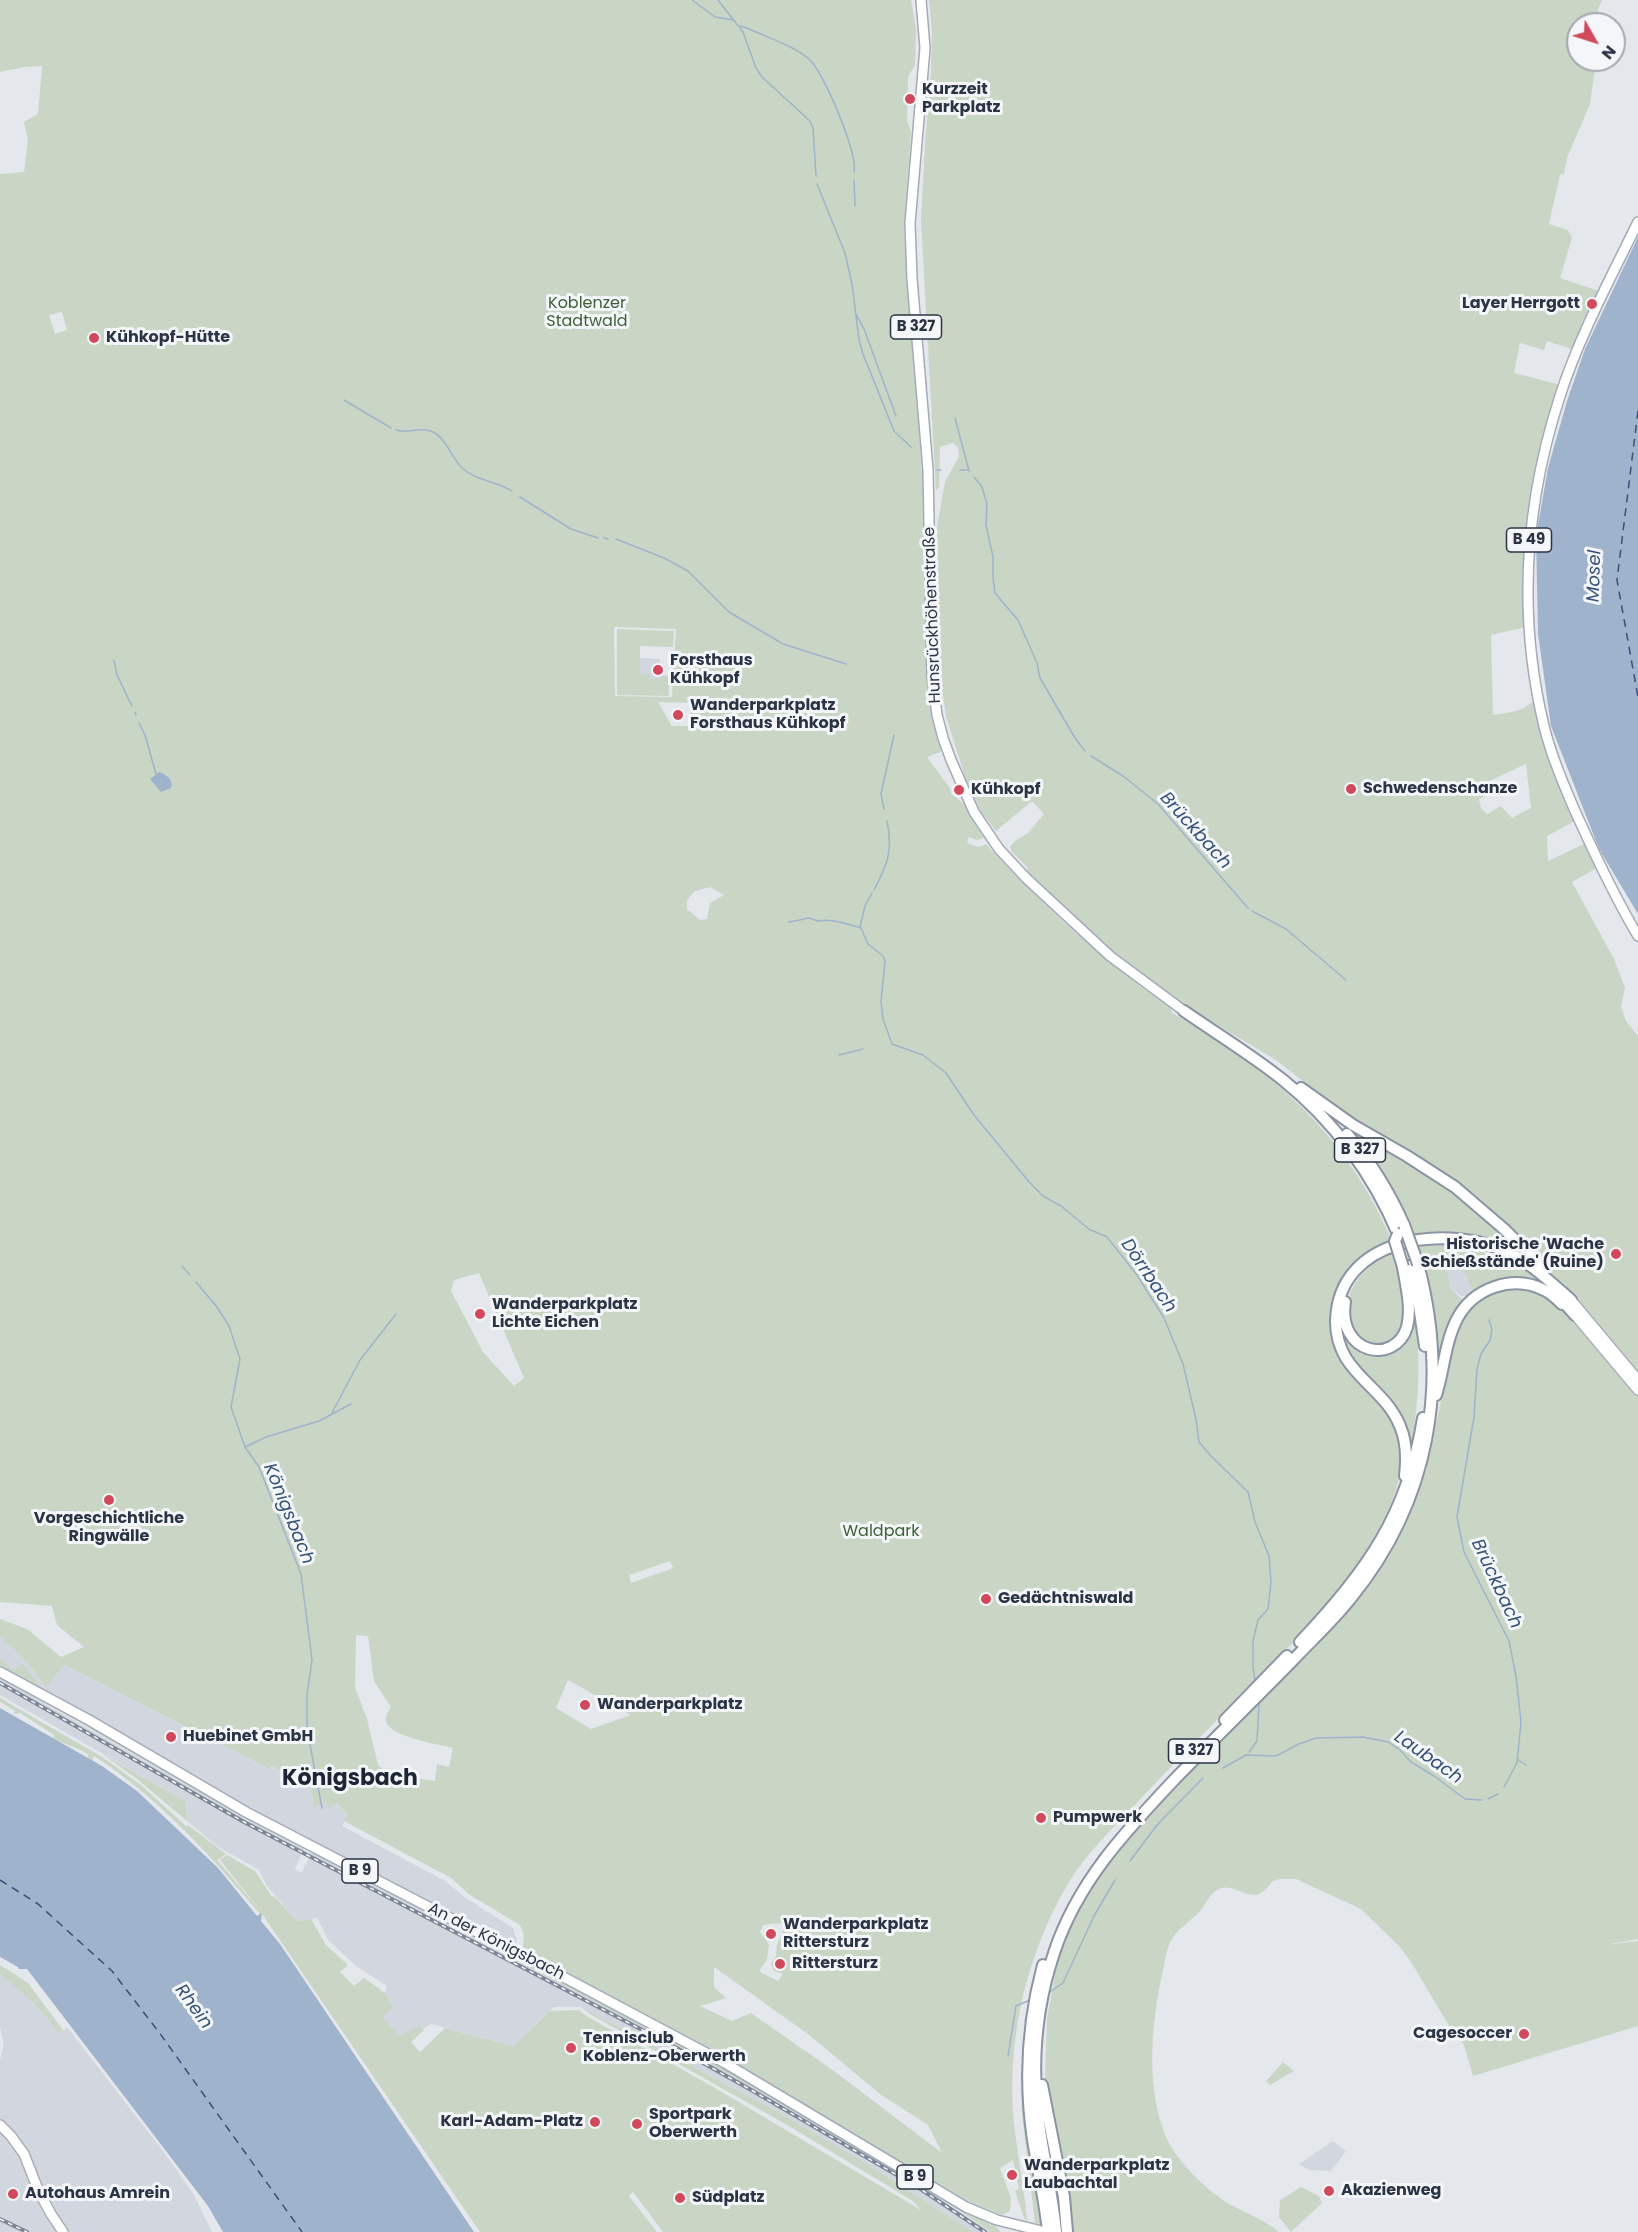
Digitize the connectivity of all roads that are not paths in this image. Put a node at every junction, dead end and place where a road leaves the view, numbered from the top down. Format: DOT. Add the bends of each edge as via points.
graph roads {
  1 [pos="916,0"];
  2 [pos="921,0"];
  3 [pos="918,121"];
  4 [pos="1638,222"];
  5 [pos="1638,936"];
  6 [pos="1184,1011"];
  7 [pos="1301,1088"];
  8 [pos="1399,1228"];
  9 [pos="1410,1266"];
  10 [pos="1570,1300"];
  11 [pos="1575,1315"];
  12 [pos="1638,1380"];
  13 [pos="1638,1390"];
  14 [pos="1430,1418"];
  15 [pos="1399,1502"];
  16 [pos="1290,1658"];
  17 [pos="0,1672"];
  18 [pos="1036,2057"];
  19 [pos="0,2125"];
  20 [pos="63,2232"];
  21 [pos="1047,2232"];
  22 [pos="1056,2232"];
  23 [pos="1067,2232"];
  1 -- 3 [label="main road, B 327" via="920,30"];
  2 -- 3 [label="main road, B 327" via="925,48"];
  3 -- 6 [label="main road, Hunsrückhöhenstraße / B 327" via="910,223 912,279 928,470 932,675 943,738 974,812 999,849 1110,956"];
  4 -- 5 [label="main road, B 49" via="1570,371 1550,430 1528,550 1529,631 1544,726 1554,760 1602,868"];
  6 -- 7 [label="highway, B 327" via="1248,1048"];
  6 -- 8 [label="highway, B 327" via="1283,1080 1336,1132 1364,1168"];
  7 -- 8 [label="highway, B 327" via="1372,1164 1390,1195"];
  7 -- 10 [label="highway" via="1481,1208"];
  8 -- 9 [label="highway, B 327"];
  9 -- 11 [label="highway" via="1404,1334 1387,1348 1374,1350 1357,1343 1347,1330 1344,1311 1357,1278 1378,1257 1419,1245 1466,1245 1500,1254 1545,1282"];
  9 -- 14 [label="highway, B 327" via="1431,1331"];
  9 -- 15 [label="highway, B 327" via="1421,1312 1426,1377 1416,1455"];
  10 -- 12 [label="main road"];
  10 -- 15 [label="highway" via="1519,1258 1466,1240 1434,1238 1403,1242 1376,1253 1353,1275 1340,1299 1337,1333 1350,1365 1400,1425 1406,1455"];
  11 -- 13 [label="main road"];
  11 -- 14 [label="highway" via="1544,1290 1530,1285 1505,1284 1474,1298 1452,1330"];
  14 -- 16 [label="highway, B 327" via="1415,1483 1388,1543 1352,1597"];
  15 -- 16 [label="highway, B 327" via="1359,1576"];
  16 -- 18 [label="highway, B 327" via="1125,1831 1090,1877 1054,1953 1040,2014"];
  16 -- 21 [label="highway, B 327" via="1108,1842 1074,1892 1053,1935 1034,2001 1027,2065 1030,2118"];
  17 -- 21 [label="main road, An der Königsbach / B 9" via="246,1812 725,2063 970,2209 996,2220"];
  18 -- 22 [label="highway, B 327" via="1038,2114"];
  18 -- 23 [label="highway, B 327" via="1064,2197"];
  19 -- 20 [label="main road" via="24,2154"];
}
